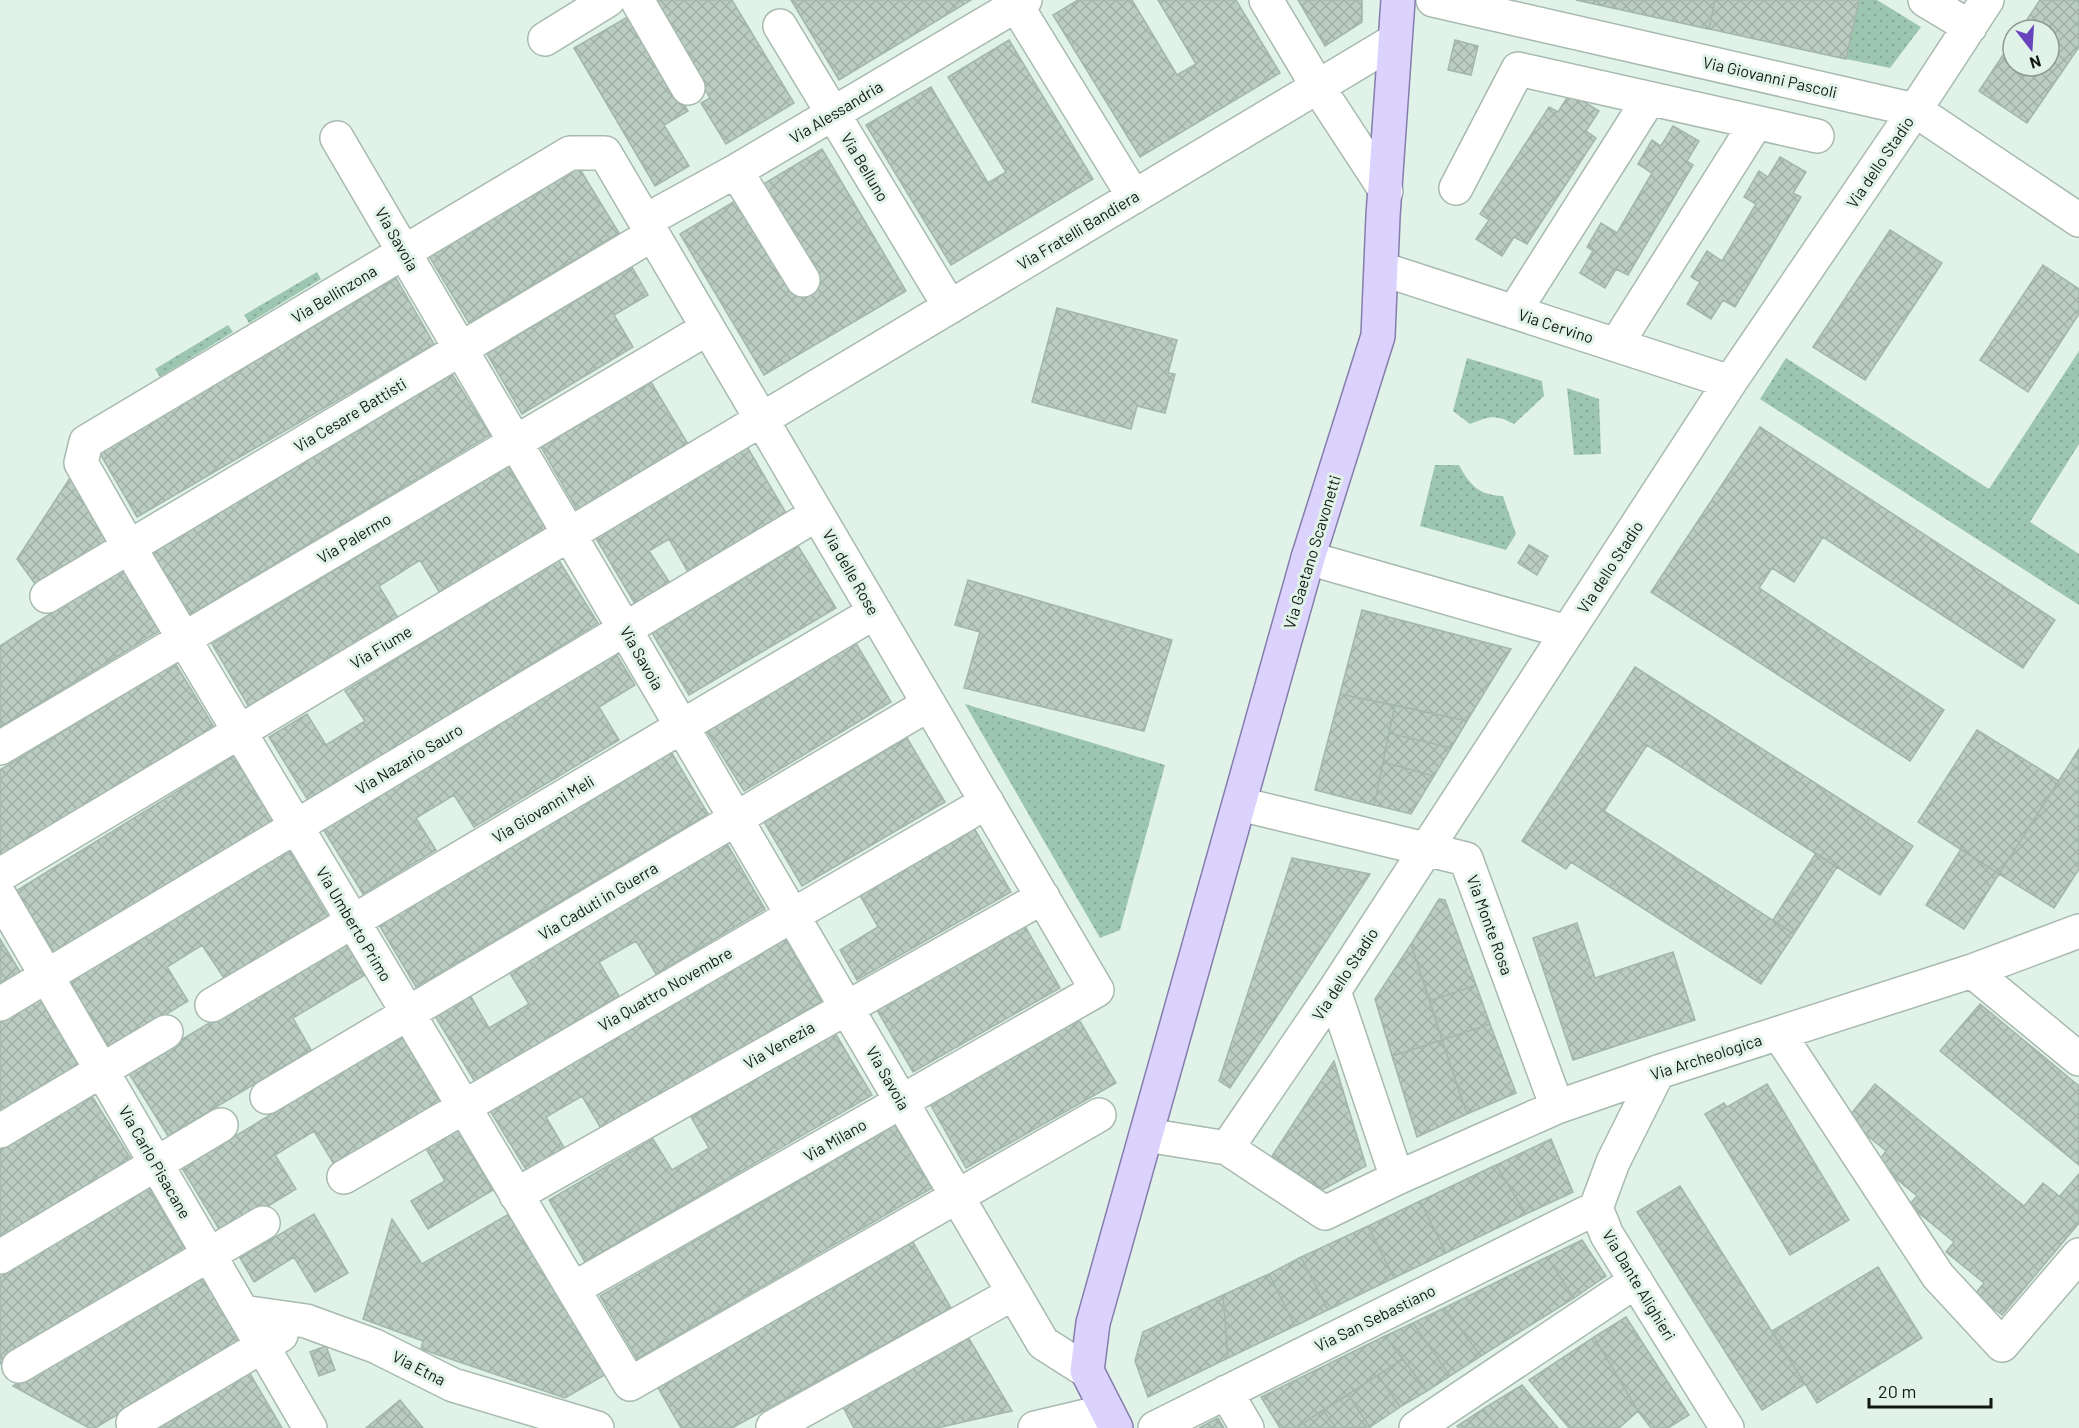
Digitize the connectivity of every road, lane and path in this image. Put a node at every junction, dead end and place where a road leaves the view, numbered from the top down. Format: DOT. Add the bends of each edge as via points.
graph roads {
  1 [pos="608,0"];
  2 [pos="638,0"];
  3 [pos="1266,0"];
  4 [pos="1398,0"];
  5 [pos="1433,0"];
  6 [pos="1925,0"];
  7 [pos="1018,2"];
  8 [pos="1978,13"];
  9 [pos="780,26"];
  10 [pos="544,39"];
  11 [pos="1394,41"];
  12 [pos="688,87"];
  13 [pos="1318,87"];
  14 [pos="1649,99"];
  15 [pos="1916,110"];
  16 [pos="833,113"];
  17 [pos="1756,123"];
  18 [pos="1816,136"];
  19 [pos="337,138"];
  20 [pos="605,153"];
  21 [pos="736,171"];
  22 [pos="1456,188"];
  23 [pos="1386,191"];
  24 [pos="1134,197"];
  25 [pos="2079,220"];
  26 [pos="649,228"];
  27 [pos="404,252"];
  28 [pos="1382,269"];
  29 [pos="802,280"];
  30 [pos="950,308"];
  31 [pos="1515,312"];
  32 [pos="708,328"];
  33 [pos="1616,345"];
  34 [pos="461,349"];
  35 [pos="1730,382"];
  36 [pos="762,420"];
  37 [pos="516,442"];
  38 [pos="81,463"];
  39 [pos="818,514"];
  40 [pos="570,534"];
  41 [pos="129,547"];
  42 [pos="1308,558"];
  43 [pos="47,596"];
  44 [pos="875,612"];
  45 [pos="625,629"];
  46 [pos="1567,632"];
  47 [pos="184,639"];
  48 [pos="929,704"];
  49 [pos="682,726"];
  50 [pos="239,731"];
  51 [pos="0,748"];
  52 [pos="987,802"];
  53 [pos="1240,804"];
  54 [pos="736,819"];
  55 [pos="296,826"];
  56 [pos="1425,849"];
  57 [pos="0,875"];
  58 [pos="0,896"];
  59 [pos="1043,897"];
  60 [pos="793,915"];
  61 [pos="353,921"];
  62 [pos="2079,931"];
  63 [pos="1972,971"];
  64 [pos="47,975"];
  65 [pos="1097,990"];
  66 [pos="1334,991"];
  67 [pos="0,1004"];
  68 [pos="212,1005"];
  69 [pos="847,1007"];
  70 [pos="408,1014"];
  71 [pos="166,1032"];
  72 [pos="1779,1034"];
  73 [pos="2079,1059"];
  74 [pos="102,1070"];
  75 [pos="1658,1072"];
  76 [pos="267,1097"];
  77 [pos="902,1102"];
  78 [pos="464,1107"];
  79 [pos="1557,1107"];
  80 [pos="1099,1115"];
  81 [pos="221,1125"];
  82 [pos="0,1131"];
  83 [pos="1146,1135"];
  84 [pos="1231,1141"];
  85 [pos="156,1164"];
  86 [pos="344,1177"];
  87 [pos="1396,1178"];
  88 [pos="952,1188"];
  89 [pos="516,1194"];
  90 [pos="1596,1208"];
  91 [pos="263,1223"];
  92 [pos="210,1255"];
  93 [pos="2079,1255"];
  94 [pos="0,1257"];
  95 [pos="1636,1281"];
  96 [pos="573,1289"];
  97 [pos="1014,1293"];
  98 [pos="243,1312"];
  99 [pos="306,1320"];
  100 [pos="263,1346"];
  101 [pos="19,1366"];
  102 [pos="1087,1371"];
  103 [pos="1226,1392"];
  104 [pos="1111,1419"];
  105 [pos="133,1423"];
  106 [pos="772,1427"];
  107 [pos="310,1428"];
  108 [pos="597,1428"];
  109 [pos="1035,1428"];
  110 [pos="1155,1428"];
  111 [pos="1247,1428"];
  112 [pos="1416,1428"];
  113 [pos="1727,1428"];
  1 -- 10 [label="street"];
  2 -- 12 [label="street"];
  3 -- 13 [label="street"];
  4 -- 11 [label="main road, Via Gaetano Scavonetti"];
  5 -- 15 [label="street, Via Giovanni Pascoli"];
  6 -- 8 [label="street"];
  7 -- 16 [label="street, Via Alessandria"];
  7 -- 24 [label="street"];
  8 -- 15 [label="street, Via dello Stadio"];
  9 -- 16 [label="street, Via Belluno"];
  11 -- 13 [label="street, Via Fratelli Bandiera"];
  11 -- 23 [label="main road, Via Gaetano Scavonetti"];
  13 -- 23 [label="street"];
  13 -- 24 [label="street, Via Fratelli Bandiera"];
  14 -- 17 [label="street"];
  14 -- 22 [label="street" via="1518,69"];
  14 -- 31 [label="street"];
  15 -- 25 [label="street, Via Giovanni Pascoli"];
  15 -- 35 [label="street, Via dello Stadio"];
  16 -- 21 [label="street, Via Alessandria"];
  16 -- 30 [label="street, Via Belluno"];
  17 -- 18 [label="street"];
  17 -- 33 [label="street"];
  19 -- 27 [label="street, Via Savoia"];
  20 -- 26 [label="street, Via delle Rose"];
  20 -- 27 [label="street, Via Bellinzona" via="570,153"];
  21 -- 26 [label="street, Via Alessandria"];
  21 -- 29 [label="street"];
  23 -- 28 [label="main road, Via Gaetano Scavonetti"];
  24 -- 30 [label="street, Via Fratelli Bandiera"];
  26 -- 32 [label="street, Via delle Rose"];
  26 -- 34 [label="street, Via Cesare Battisti"];
  27 -- 34 [label="street, Via Savoia"];
  27 -- 38 [label="street, Via Bellinzona" via="86,442"];
  28 -- 31 [label="street, Via Cervino"];
  28 -- 42 [label="main road, Via Gaetano Scavonetti" via="1378,336"];
  30 -- 36 [label="street, Via Fratelli Bandiera"];
  31 -- 33 [label="street, Via Cervino"];
  32 -- 36 [label="street, Via delle Rose"];
  32 -- 37 [label="street, Via Palermo"];
  33 -- 35 [label="street, Via Cervino"];
  34 -- 37 [label="street, Via Savoia"];
  34 -- 41 [label="street, Via Cesare Battisti"];
  35 -- 46 [label="street, Via dello Stadio"];
  36 -- 39 [label="street, Via delle Rose"];
  36 -- 40 [label="street, Via Fiume"];
  37 -- 40 [label="street, Via Savoia"];
  37 -- 47 [label="street, Via Palermo"];
  38 -- 41 [label="street, Via Umberto Primo"];
  39 -- 44 [label="street, Via delle Rose"];
  39 -- 45 [label="street, Via Nazario Sauro"];
  40 -- 45 [label="street, Via Savoia"];
  40 -- 50 [label="street, Via Fiume"];
  41 -- 43 [label="street, Via Cesare Battisti"];
  41 -- 47 [label="street, Via Umberto Primo"];
  42 -- 46 [label="street"];
  42 -- 53 [label="main road, Via Gaetano Scavonetti"];
  44 -- 48 [label="street, Via delle Rose"];
  44 -- 49 [label="street, Via Giovanni Meli"];
  45 -- 49 [label="street, Via Savoia"];
  45 -- 55 [label="street, Via Nazario Sauro"];
  46 -- 56 [label="street, Via dello Stadio"];
  47 -- 50 [label="street, Via Umberto Primo"];
  47 -- 51 [label="street, Via Palermo"];
  48 -- 52 [label="street, Via delle Rose"];
  48 -- 54 [label="street, Via Caduti in Guerra"];
  49 -- 54 [label="street, Via Savoia"];
  49 -- 61 [label="street, Via Giovanni Meli"];
  50 -- 55 [label="street, Via Umberto Primo"];
  50 -- 57 [label="street, Via Fiume"];
  52 -- 59 [label="street, Via delle Rose"];
  52 -- 60 [label="street, Via Quattro Novembre"];
  53 -- 56 [label="street, Via Monte Rosa"];
  53 -- 83 [label="main road, Via Gaetano Scavonetti"];
  54 -- 60 [label="street, Via Savoia"];
  54 -- 70 [label="street, Via Caduti in Guerra"];
  55 -- 61 [label="street, Via Umberto Primo"];
  55 -- 64 [label="street, Via Nazario Sauro"];
  56 -- 66 [label="street, Via dello Stadio"];
  56 -- 79 [label="street, Via Monte Rosa" via="1466,859"];
  58 -- 64 [label="street, Via Carlo Pisacane"];
  59 -- 65 [label="street, Via delle Rose"];
  59 -- 69 [label="street, Via Venezia"];
  60 -- 69 [label="street, Via Savoia"];
  60 -- 78 [label="street, Via Quattro Novembre"];
  61 -- 68 [label="street, Via Giovanni Meli"];
  61 -- 70 [label="street, Via Umberto Primo"];
  62 -- 63 [label="street, Via Archeologica"];
  63 -- 72 [label="street, Via Archeologica"];
  63 -- 73 [label="street"];
  64 -- 67 [label="street, Via Nazario Sauro"];
  64 -- 74 [label="street, Via Carlo Pisacane"];
  65 -- 77 [label="street, Via Milano"];
  66 -- 84 [label="street, Via dello Stadio"];
  66 -- 87 [label="street"];
  69 -- 77 [label="street, Via Savoia"];
  69 -- 89 [label="street, Via Venezia"];
  70 -- 76 [label="street, Via Caduti in Guerra"];
  70 -- 78 [label="street, Via Umberto Primo"];
  71 -- 74 [label="street"];
  72 -- 75 [label="street, Via Archeologica"];
  72 -- 93 [label="street" via="1938,1276 2002,1345"];
  74 -- 82 [label="street"];
  74 -- 85 [label="street, Via Carlo Pisacane"];
  75 -- 79 [label="street, Via Archeologica"];
  75 -- 90 [label="street" via="1613,1162"];
  77 -- 88 [label="street, Via Savoia"];
  77 -- 96 [label="street, Via Milano"];
  78 -- 86 [label="street, Via Quattro Novembre"];
  78 -- 89 [label="street, Via Umberto Primo"];
  79 -- 87 [label="street, Via Archeologica"];
  80 -- 88 [label="street"];
  81 -- 85 [label="street"];
  83 -- 84 [label="street"];
  83 -- 102 [label="main road, Via Gaetano Scavonetti" via="1093,1323"];
  84 -- 87 [label="street, Via Archeologica" via="1325,1213"];
  85 -- 92 [label="street, Via Carlo Pisacane"];
  85 -- 94 [label="street"];
  88 -- 96 [label="street, Via Umberto Primo" via="904,1227 630,1384"];
  88 -- 97 [label="street, Via Savoia"];
  89 -- 96 [label="street, Via Umberto Primo"];
  90 -- 95 [label="street, Via Dante Alighieri" via="1607,1235"];
  90 -- 103 [label="street, Via San Sebastiano"];
  91 -- 92 [label="street"];
  92 -- 98 [label="street, Via Carlo Pisacane"];
  92 -- 101 [label="street"];
  95 -- 112 [label="street"];
  95 -- 113 [label="street, Via Dante Alighieri"];
  97 -- 102 [label="street, Via Savoia" via="1043,1343"];
  97 -- 106 [label="street"];
  98 -- 99 [label="street, Via Etna"];
  98 -- 100 [label="street, Via Carlo Pisacane"];
  99 -- 100 [label="street"];
  99 -- 108 [label="street, Via Etna" via="375,1346 453,1385"];
  100 -- 105 [label="street"];
  100 -- 107 [label="street, Via Carlo Pisacane"];
  102 -- 104 [label="main road"];
  103 -- 110 [label="street, Via San Sebastiano"];
  103 -- 111 [label="street"];
  104 -- 109 [label="street"];
}
